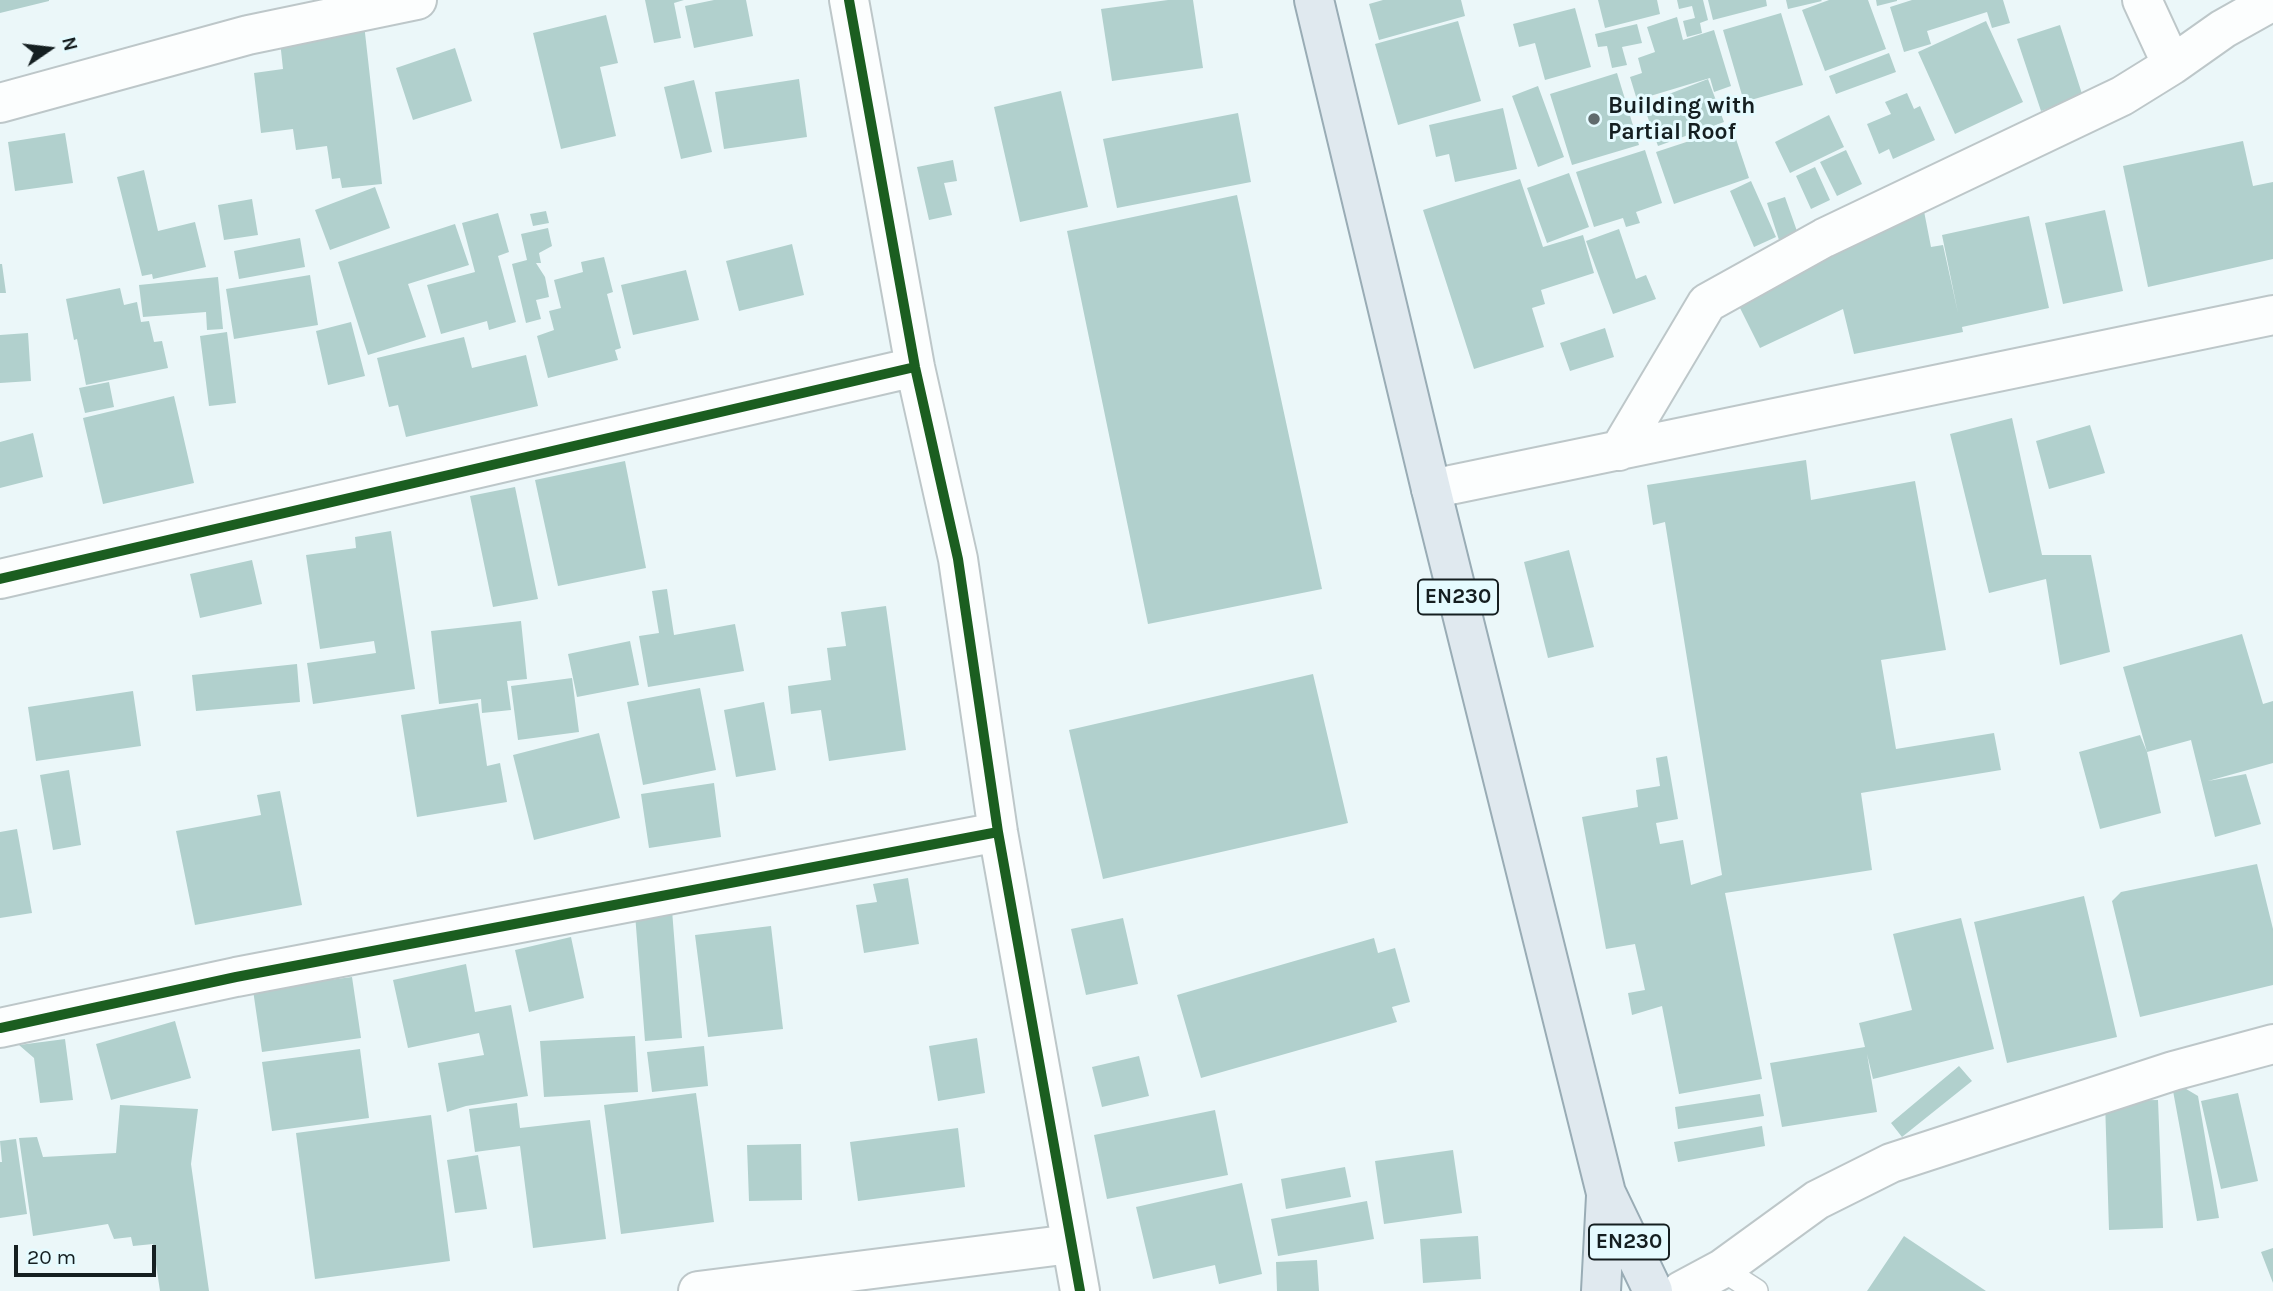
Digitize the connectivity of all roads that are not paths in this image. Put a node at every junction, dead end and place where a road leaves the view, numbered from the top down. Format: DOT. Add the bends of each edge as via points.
graph roads {
  1 [pos="417,0"];
  2 [pos="849,0"];
  3 [pos="1314,0"];
  4 [pos="2142,0"];
  5 [pos="2273,1"];
  6 [pos="2172,65"];
  7 [pos="0,103"];
  8 [pos="2273,315"];
  9 [pos="915,367"];
  10 [pos="1619,451"];
  11 [pos="1431,489"];
  12 [pos="0,579"];
  13 [pos="998,832"];
  14 [pos="0,1028"];
  15 [pos="2273,1044"];
  16 [pos="1606,1194"];
  17 [pos="1071,1244"];
  18 [pos="1722,1269"];
  19 [pos="698,1291"];
  20 [pos="1080,1291"];
  21 [pos="1601,1291"];
  22 [pos="1653,1291"];
  23 [pos="1681,1291"];
  24 [pos="1756,1291"];
  1 -- 7 [label="street" via="248,35"];
  2 -- 9 [label="street"];
  3 -- 11 [label="main road, EN230"];
  4 -- 6 [label="street"];
  5 -- 6 [label="street"];
  6 -- 10 [label="street" via="2122,96 1824,238 1707,303"];
  8 -- 10 [label="street"];
  9 -- 12 [label="street"];
  9 -- 13 [label="street" via="958,559"];
  10 -- 11 [label="street"];
  11 -- 16 [label="main road, EN230"];
  13 -- 14 [label="street" via="236,977"];
  13 -- 17 [label="street"];
  15 -- 18 [label="street" via="2173,1071 1891,1163 1817,1200"];
  16 -- 21 [label="main road, EN230"];
  16 -- 22 [label="main road, EN230"];
  17 -- 19 [label="street"];
  17 -- 20 [label="street"];
  18 -- 23 [label="street"];
  18 -- 24 [label="lane"];
}
